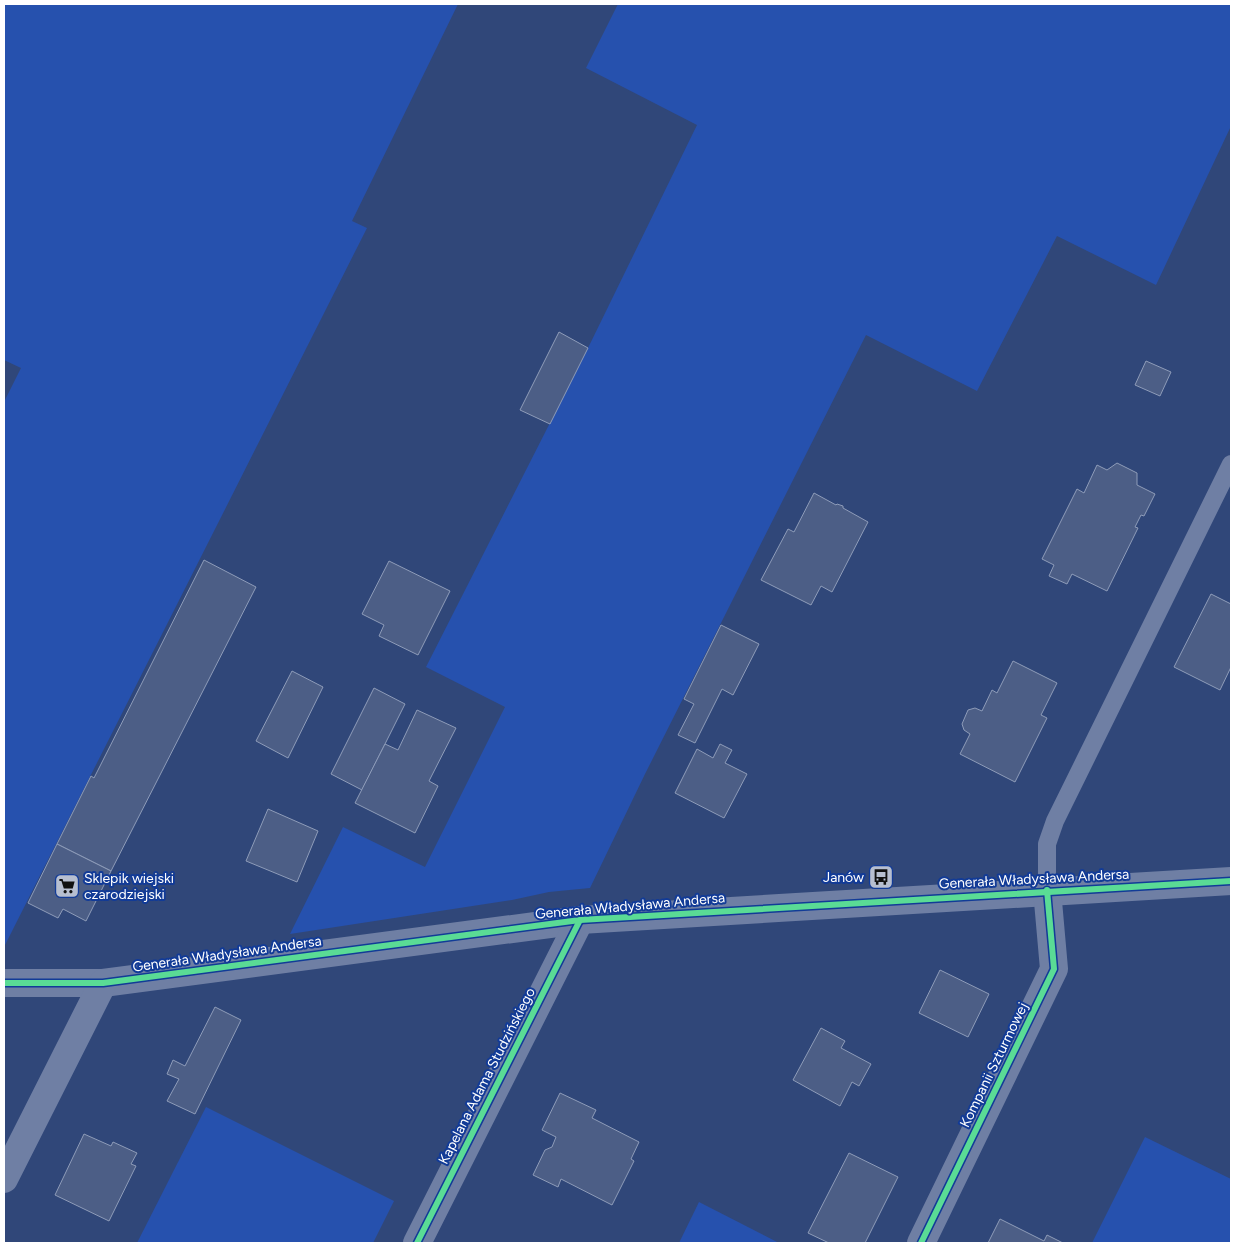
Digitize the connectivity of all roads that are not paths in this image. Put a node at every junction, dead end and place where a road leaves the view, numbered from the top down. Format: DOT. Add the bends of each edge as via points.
graph roads {
  1 [pos="1231,464"];
  2 [pos="1231,881"];
  3 [pos="1047,890"];
  4 [pos="580,920"];
  5 [pos="4,983"];
  6 [pos="103,983"];
  7 [pos="4,1179"];
  8 [pos="417,1243"];
  9 [pos="921,1243"];
  1 -- 3 [label="lane" via="1054,821 1047,844"];
  2 -- 3 [label="street, Generała Władysława Andersa"];
  3 -- 4 [label="street, Generała Władysława Andersa"];
  3 -- 9 [label="street, Kompanii Szturmowej" via="1054,969"];
  4 -- 6 [label="street, Generała Władysława Andersa"];
  4 -- 8 [label="street, Kapelana Adama Studzińskiego"];
  5 -- 6 [label="street, Generała Władysława Andersa"];
  6 -- 7 [label="street"];
}
